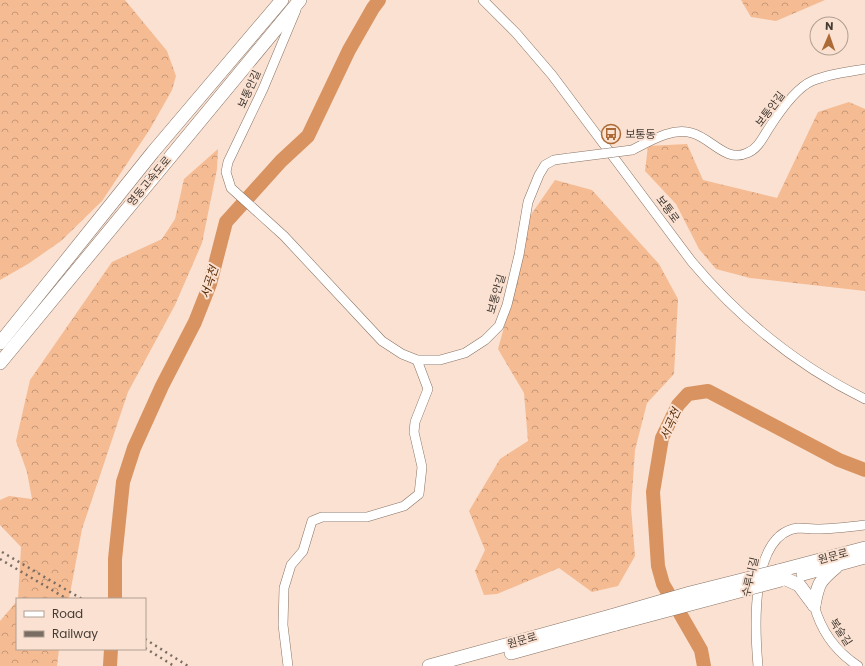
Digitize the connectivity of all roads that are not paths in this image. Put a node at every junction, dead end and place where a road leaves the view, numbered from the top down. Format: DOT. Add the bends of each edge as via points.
graph roads {
  1 [pos="282,0"];
  2 [pos="301,0"];
  3 [pos="482,0"];
  4 [pos="865,69"];
  5 [pos="0,343"];
  6 [pos="418,360"];
  7 [pos="0,363"];
  8 [pos="865,399"];
  9 [pos="865,525"];
  10 [pos="865,548"];
  11 [pos="865,557"];
  12 [pos="839,564"];
  13 [pos="806,569"];
  14 [pos="782,577"];
  15 [pos="814,605"];
  16 [pos="615,620"];
  17 [pos="288,666"];
  18 [pos="429,666"];
  19 [pos="463,666"];
  20 [pos="758,666"];
  21 [pos="858,666"];
  1 -- 5 [label="highway, 영동고속도로" via="152,152"];
  2 -- 6 [label="street, 보통안길" via="228,162 226,172 231,188 284,236 382,341 402,354"];
  2 -- 7 [label="highway, 영동고속도로"];
  3 -- 8 [label="street, 보통로" via="516,32 552,75 687,256 731,306 794,357"];
  4 -- 6 [label="street, 보통안길, bridge" via="839,73 810,82 790,99 760,143 748,153 739,156 722,152 692,133 666,133 632,150 554,160 545,166 539,175 528,202 507,305 499,326 485,340 465,353 440,360"];
  6 -- 17 [label="street" via="428,390 415,422 414,432 422,468 419,494 404,506 367,517 322,517 312,521 303,551 291,565 284,588 283,625"];
  9 -- 20 [label="street, 수루니길" via="798,528 782,534 768,551 755,609"];
  10 -- 13 [label="highway, 원문로"];
  11 -- 12 [label="highway, 원문로"];
  12 -- 13 [label="highway, 원문로"];
  12 -- 15 [label="highway" via="818,585"];
  13 -- 14 [label="highway, 원문로"];
  13 -- 15 [label="highway"];
  14 -- 15 [label="highway" via="799,585"];
  14 -- 16 [label="highway, 원문로, bridge" via="690,593"];
  15 -- 21 [label="street, 복술길" via="827,637 843,656"];
  16 -- 18 [label="highway, 원문로"];
  16 -- 19 [label="highway, 원문로"];
}
